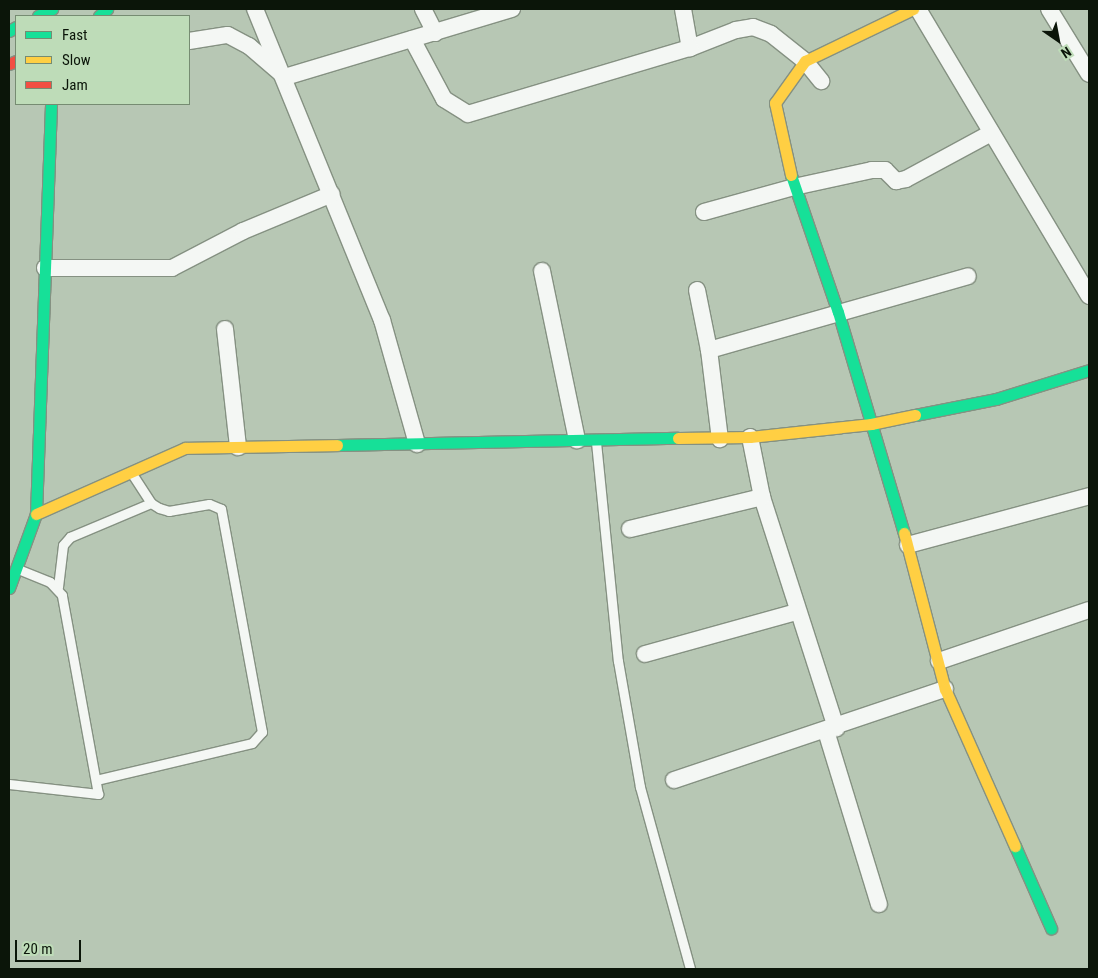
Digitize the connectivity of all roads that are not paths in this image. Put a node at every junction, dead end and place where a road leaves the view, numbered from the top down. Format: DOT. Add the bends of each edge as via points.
graph roads {
  1 [pos="255,9"];
  2 [pos="423,9"];
  3 [pos="512,9"];
  4 [pos="683,9"];
  5 [pos="913,9"];
  6 [pos="918,9"];
  7 [pos="1049,9"];
  8 [pos="435,33"];
  9 [pos="412,40"];
  10 [pos="190,41"];
  11 [pos="690,48"];
  12 [pos="805,61"];
  13 [pos="1089,74"];
  14 [pos="285,76"];
  15 [pos="821,81"];
  16 [pos="51,105"];
  17 [pos="991,134"];
  18 [pos="794,186"];
  19 [pos="332,194"];
  20 [pos="704,212"];
  21 [pos="45,268"];
  22 [pos="542,271"];
  23 [pos="968,276"];
  24 [pos="697,290"];
  25 [pos="1089,296"];
  26 [pos="838,312"];
  27 [pos="224,329"];
  28 [pos="709,350"];
  29 [pos="1089,370"];
  30 [pos="871,424"];
  31 [pos="750,437"];
  32 [pos="720,439"];
  33 [pos="577,440"];
  34 [pos="596,440"];
  35 [pos="417,444"];
  36 [pos="238,447"];
  37 [pos="131,472"];
  38 [pos="1089,496"];
  39 [pos="762,497"];
  40 [pos="150,503"];
  41 [pos="36,514"];
  42 [pos="630,528"];
  43 [pos="908,545"];
  44 [pos="16,568"];
  45 [pos="58,587"];
  46 [pos="9,588"];
  47 [pos="1089,610"];
  48 [pos="796,612"];
  49 [pos="645,654"];
  50 [pos="939,661"];
  51 [pos="945,689"];
  52 [pos="831,729"];
  53 [pos="96,780"];
  54 [pos="674,780"];
  55 [pos="9,784"];
  56 [pos="879,904"];
  57 [pos="1050,928"];
  58 [pos="690,969"];
  1 -- 14 [label="street"];
  2 -- 8 [label="street"];
  3 -- 8 [label="street"];
  4 -- 11 [label="street"];
  5 -- 12 [label="street"];
  6 -- 17 [label="street"];
  7 -- 13 [label="street"];
  8 -- 9 [label="street"];
  9 -- 11 [label="street" via="444,99 468,114"];
  9 -- 14 [label="street"];
  10 -- 14 [label="street" via="228,35 249,46"];
  11 -- 12 [label="street" via="736,30 753,27 771,34"];
  12 -- 15 [label="street"];
  12 -- 18 [label="street" via="775,103"];
  14 -- 19 [label="street"];
  16 -- 21 [label="street"];
  17 -- 18 [label="street" via="906,179 896,181 885,170 872,170"];
  17 -- 25 [label="street"];
  18 -- 20 [label="street"];
  18 -- 26 [label="street"];
  19 -- 21 [label="street" via="243,231 172,268"];
  19 -- 35 [label="street" via="382,320"];
  21 -- 41 [label="street"];
  22 -- 33 [label="street"];
  23 -- 26 [label="street"];
  24 -- 28 [label="street"];
  26 -- 28 [label="street"];
  26 -- 30 [label="street"];
  27 -- 36 [label="street"];
  28 -- 32 [label="street"];
  29 -- 30 [label="street" via="996,399"];
  30 -- 31 [label="street"];
  30 -- 43 [label="street"];
  31 -- 32 [label="street"];
  31 -- 39 [label="street"];
  32 -- 34 [label="street"];
  33 -- 34 [label="street"];
  33 -- 35 [label="street"];
  34 -- 58 [label="lane" via="618,661 639,778"];
  35 -- 36 [label="street"];
  36 -- 37 [label="street" via="185,448"];
  37 -- 40 [label="lane"];
  37 -- 41 [label="street"];
  38 -- 43 [label="street"];
  39 -- 42 [label="street"];
  39 -- 48 [label="street"];
  40 -- 45 [label="lane" via="70,537 63,545"];
  40 -- 53 [label="lane" via="169,511 209,504 221,510 262,732 252,743"];
  41 -- 44 [label="street"];
  43 -- 50 [label="street" via="915,583"];
  44 -- 45 [label="lane"];
  44 -- 46 [label="street"];
  45 -- 53 [label="lane"];
  47 -- 50 [label="street"];
  48 -- 49 [label="street"];
  48 -- 52 [label="street"];
  50 -- 51 [label="street"];
  51 -- 52 [label="street"];
  51 -- 57 [label="street"];
  52 -- 54 [label="street"];
  52 -- 56 [label="street"];
  53 -- 55 [label="lane" via="98,794"];
}
